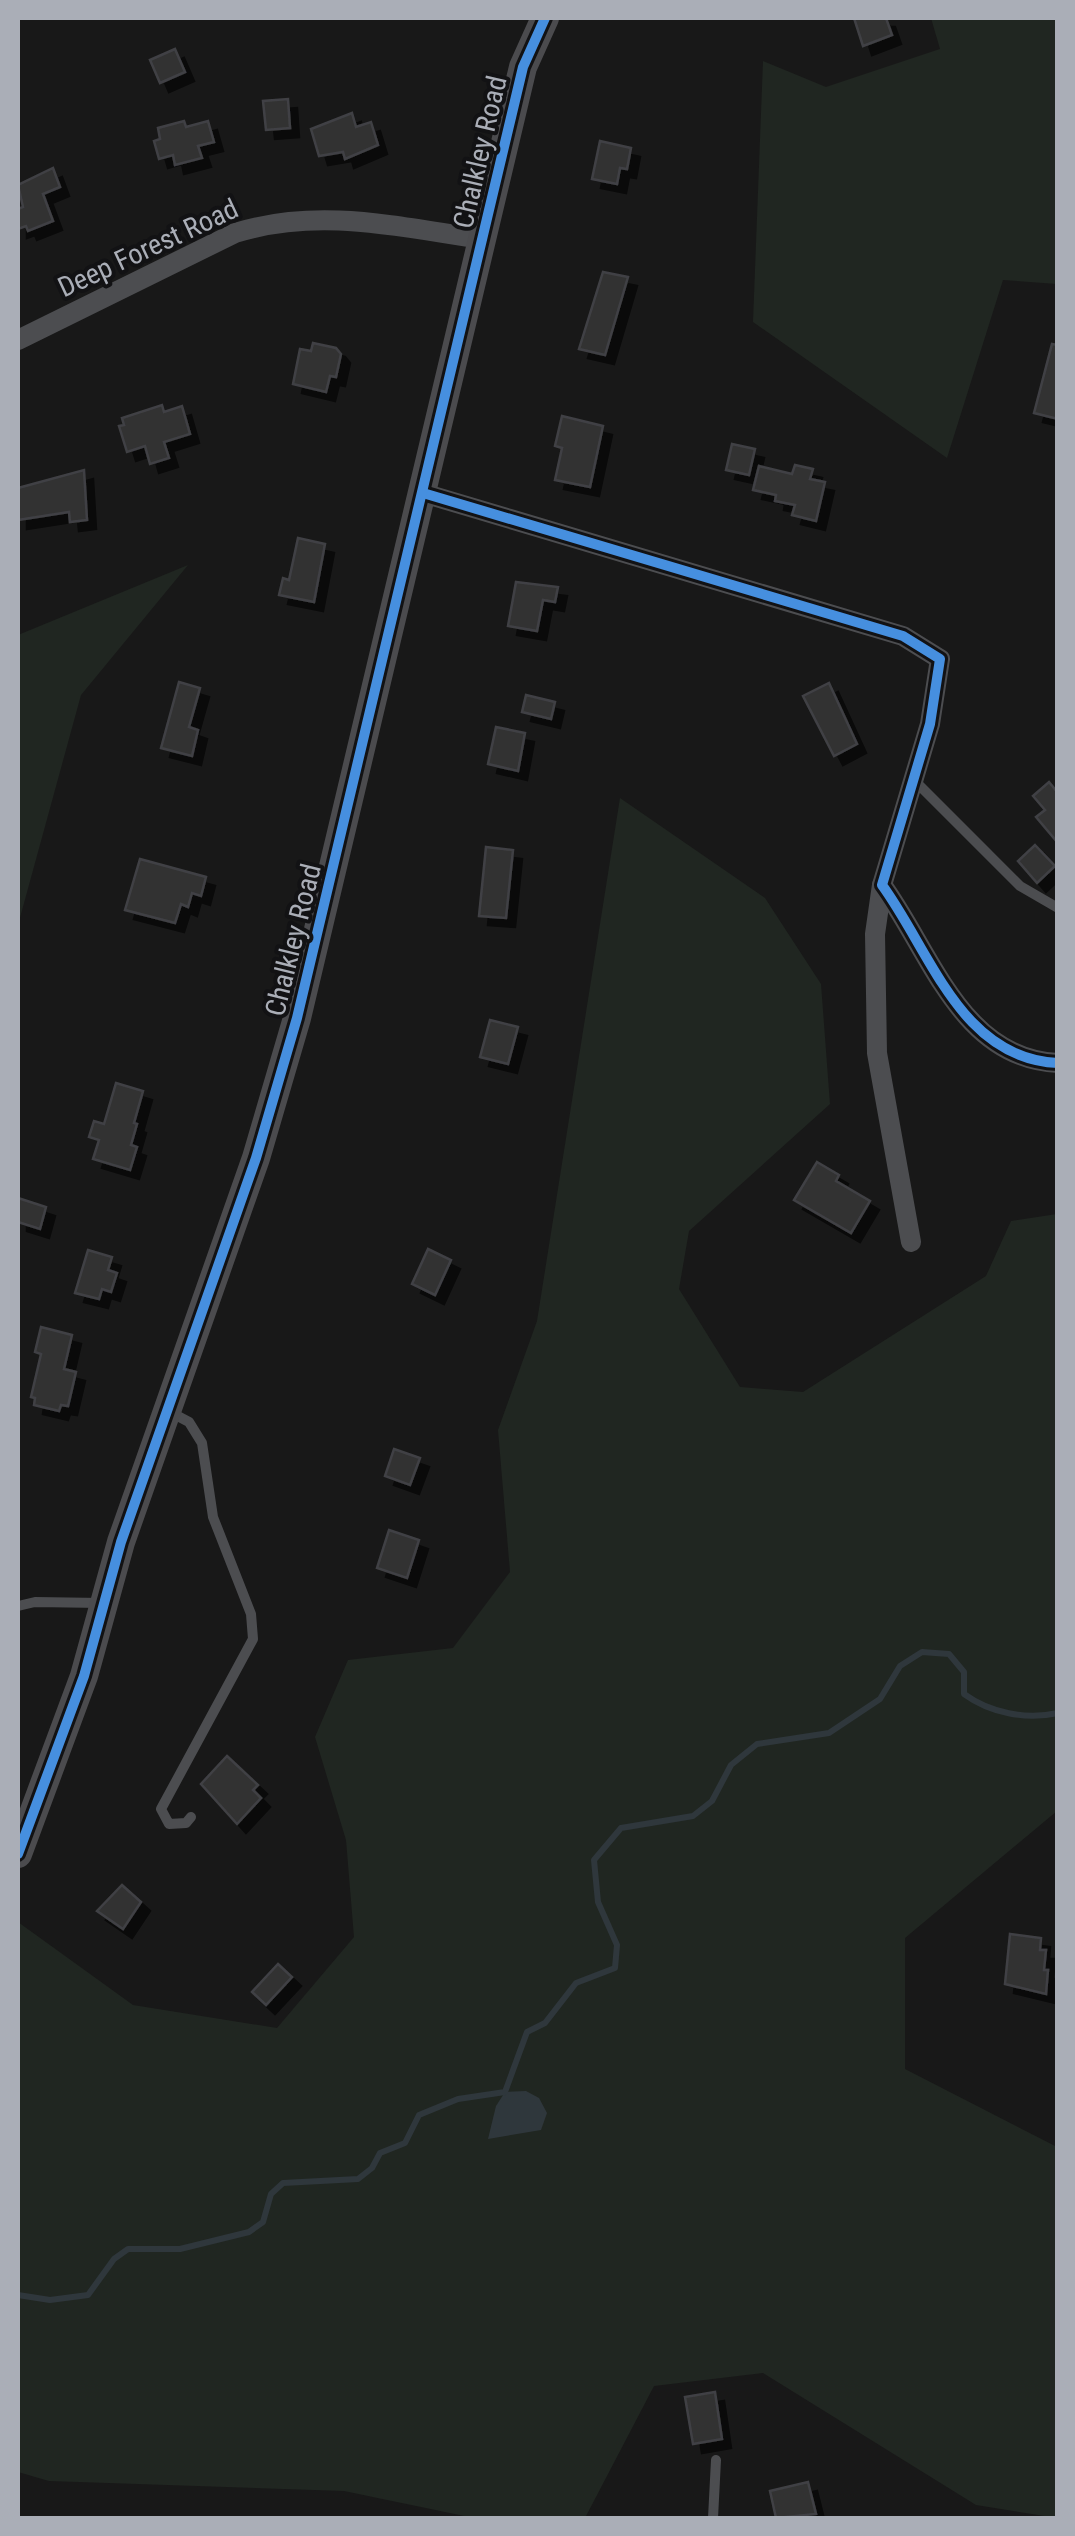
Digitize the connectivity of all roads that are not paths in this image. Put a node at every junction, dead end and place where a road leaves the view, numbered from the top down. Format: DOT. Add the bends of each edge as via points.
graph roads {
  1 [pos="544,18"];
  2 [pos="483,239"];
  3 [pos="18,340"];
  4 [pos="423,493"];
  5 [pos="913,779"];
  6 [pos="882,885"];
  7 [pos="1058,908"];
  8 [pos="1058,1063"];
  9 [pos="910,1242"];
  10 [pos="168,1411"];
  11 [pos="103,1604"];
  12 [pos="18,1606"];
  13 [pos="192,1817"];
  14 [pos="18,1854"];
  15 [pos="716,2460"];
  16 [pos="713,2518"];
  1 -- 2 [label="street, Chalkley Road" via="522,67"];
  2 -- 3 [label="street, Deep Forest Road" via="342,218 272,222 235,233"];
  2 -- 4 [label="street, Chalkley Road"];
  4 -- 5 [label="street" via="924,647 940,660"];
  4 -- 10 [label="street, Chalkley Road" via="298,1018"];
  5 -- 6 [label="street"];
  5 -- 7 [label="lane" via="1020,886"];
  6 -- 8 [label="street" via="980,1034 1020,1058"];
  6 -- 9 [label="street" via="875,934 876,1053"];
  10 -- 11 [label="street, Chalkley Road"];
  10 -- 13 [label="lane" via="189,1422 202,1443 213,1517 253,1623 249,1654 161,1809 169,1824"];
  11 -- 12 [label="lane"];
  11 -- 14 [label="street, Chalkley Road" via="84,1676"];
  15 -- 16 [label="lane"];
}
